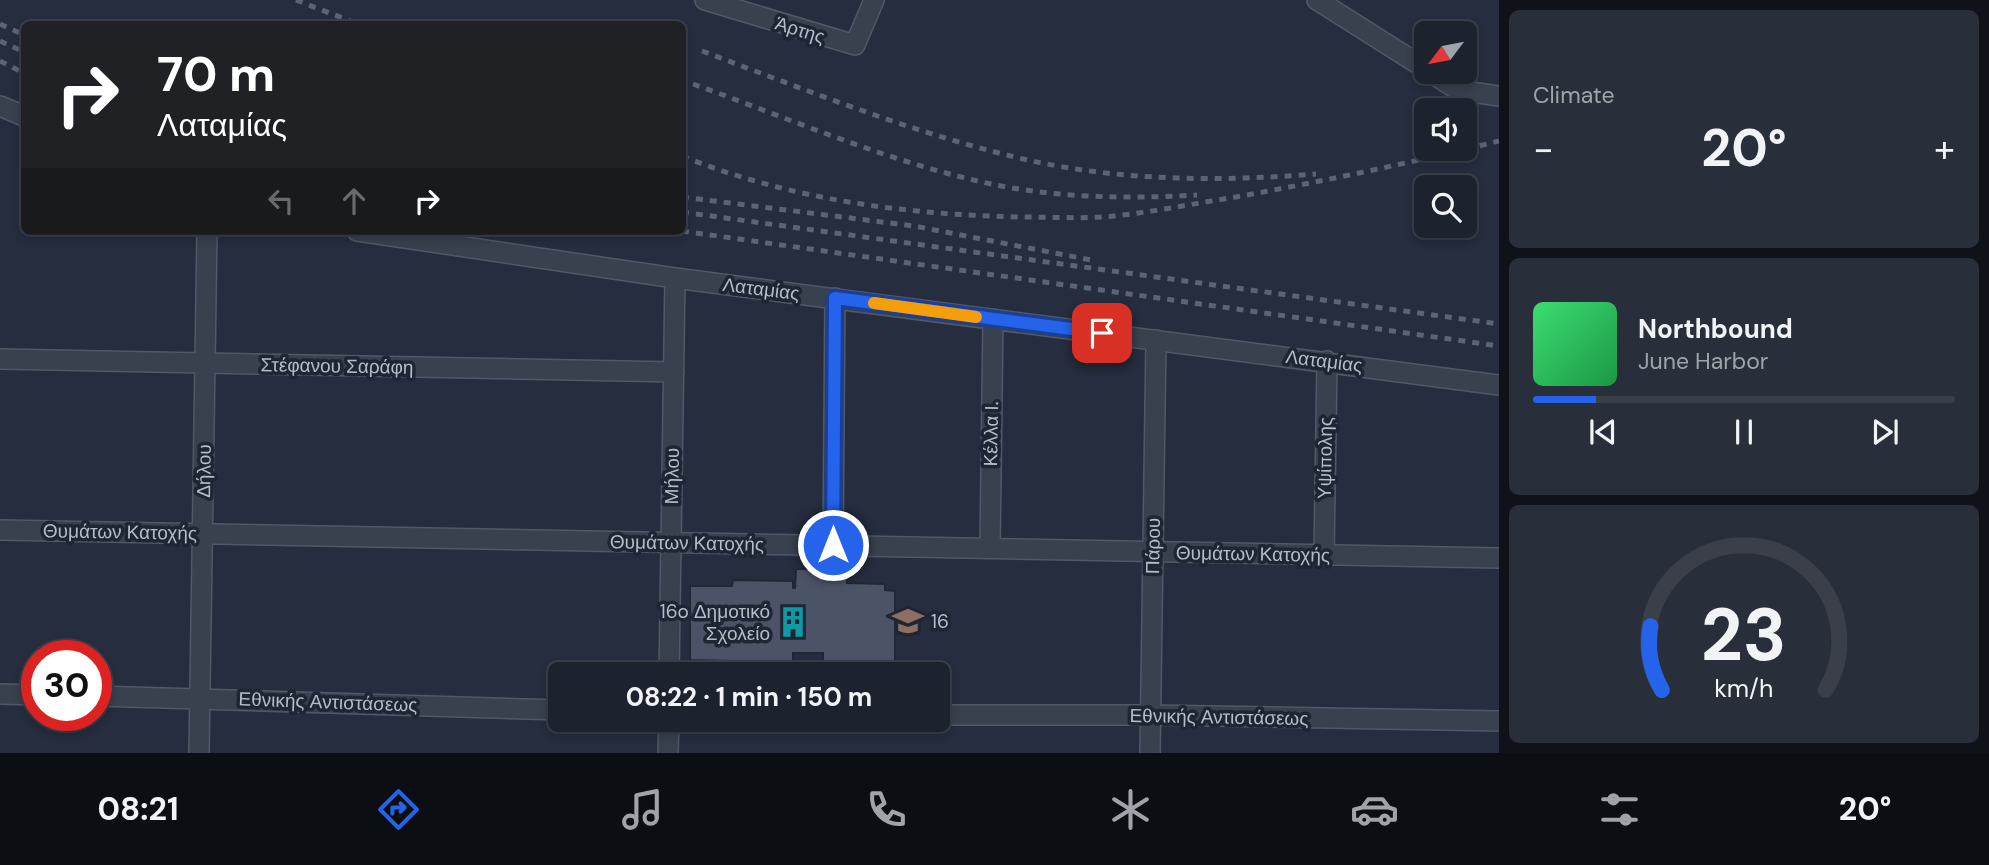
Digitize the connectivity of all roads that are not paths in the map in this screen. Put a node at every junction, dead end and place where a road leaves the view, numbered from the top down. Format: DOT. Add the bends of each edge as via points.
graph roads {
  1 [pos="705,0"];
  2 [pos="874,0"];
  3 [pos="1317,0"];
  4 [pos="1414,62"];
  5 [pos="1449,84"];
  6 [pos="1499,96"];
  7 [pos="0,106"];
  8 [pos="21,115"];
  9 [pos="207,235"];
  10 [pos="384,235"];
  11 [pos="675,278"];
  12 [pos="835,298"];
  13 [pos="993,319"];
  14 [pos="1156,340"];
  15 [pos="0,359"];
  16 [pos="1327,361"];
  17 [pos="205,363"];
  18 [pos="674,372"];
  19 [pos="1499,385"];
  20 [pos="0,530"];
  21 [pos="203,534"];
  22 [pos="671,543"];
  23 [pos="833,545"];
  24 [pos="990,548"];
  25 [pos="1153,552"];
  26 [pos="1324,555"];
  27 [pos="1499,558"];
  28 [pos="669,662"];
  29 [pos="0,694"];
  30 [pos="21,695"];
  31 [pos="112,696"];
  32 [pos="200,698"];
  33 [pos="548,710"];
  34 [pos="950,715"];
  35 [pos="1151,715"];
  36 [pos="1499,721"];
  37 [pos="669,732"];
  38 [pos="200,753"];
  39 [pos="668,753"];
  40 [pos="1150,753"];
  1 -- 2 [label="street, Άρτης" via="855,45"];
  3 -- 4 [label="street"];
  5 -- 6 [label="street" via="1458,90"];
  7 -- 8 [label="street"];
  9 -- 17 [label="street, Δήλου"];
  10 -- 11 [label="street, Λαταμίας"];
  11 -- 12 [label="street, Λαταμίας"];
  11 -- 18 [label="street, Μήλου"];
  12 -- 13 [label="street, Λαταμίας"];
  12 -- 23 [label="street"];
  13 -- 14 [label="street, Λαταμίας"];
  13 -- 24 [label="street, Κέλλα Ι."];
  14 -- 16 [label="street, Λαταμίας"];
  14 -- 25 [label="street, Πάρου"];
  15 -- 17 [label="street, Στέφανου Σαράφη"];
  16 -- 19 [label="street, Λαταμίας"];
  16 -- 26 [label="street, Υψίπολης"];
  17 -- 18 [label="street, Στέφανου Σαράφη"];
  17 -- 21 [label="street, Δήλου"];
  18 -- 22 [label="street, Μήλου"];
  20 -- 21 [label="street, Θυμάτων Κατοχής"];
  21 -- 22 [label="street, Θυμάτων Κατοχής"];
  21 -- 32 [label="street, Δήλου"];
  22 -- 23 [label="street, Θυμάτων Κατοχής"];
  22 -- 28 [label="street, Μήλου"];
  23 -- 24 [label="street, Θυμάτων Κατοχής"];
  24 -- 25 [label="street, Θυμάτων Κατοχής"];
  25 -- 26 [label="street, Θυμάτων Κατοχής"];
  25 -- 35 [label="street, Πάρου"];
  26 -- 27 [label="street, Θυμάτων Κατοχής"];
  29 -- 30 [label="street"];
  31 -- 32 [label="street, Εθνικής Αντιστάσεως"];
  32 -- 33 [label="street, Εθνικής Αντιστάσεως"];
  32 -- 38 [label="street, Δήλου"];
  34 -- 35 [label="street, Εθνικής Αντιστάσεως"];
  35 -- 36 [label="street, Εθνικής Αντιστάσεως"];
  35 -- 40 [label="street, Πάρου"];
  37 -- 39 [label="street"];
}
